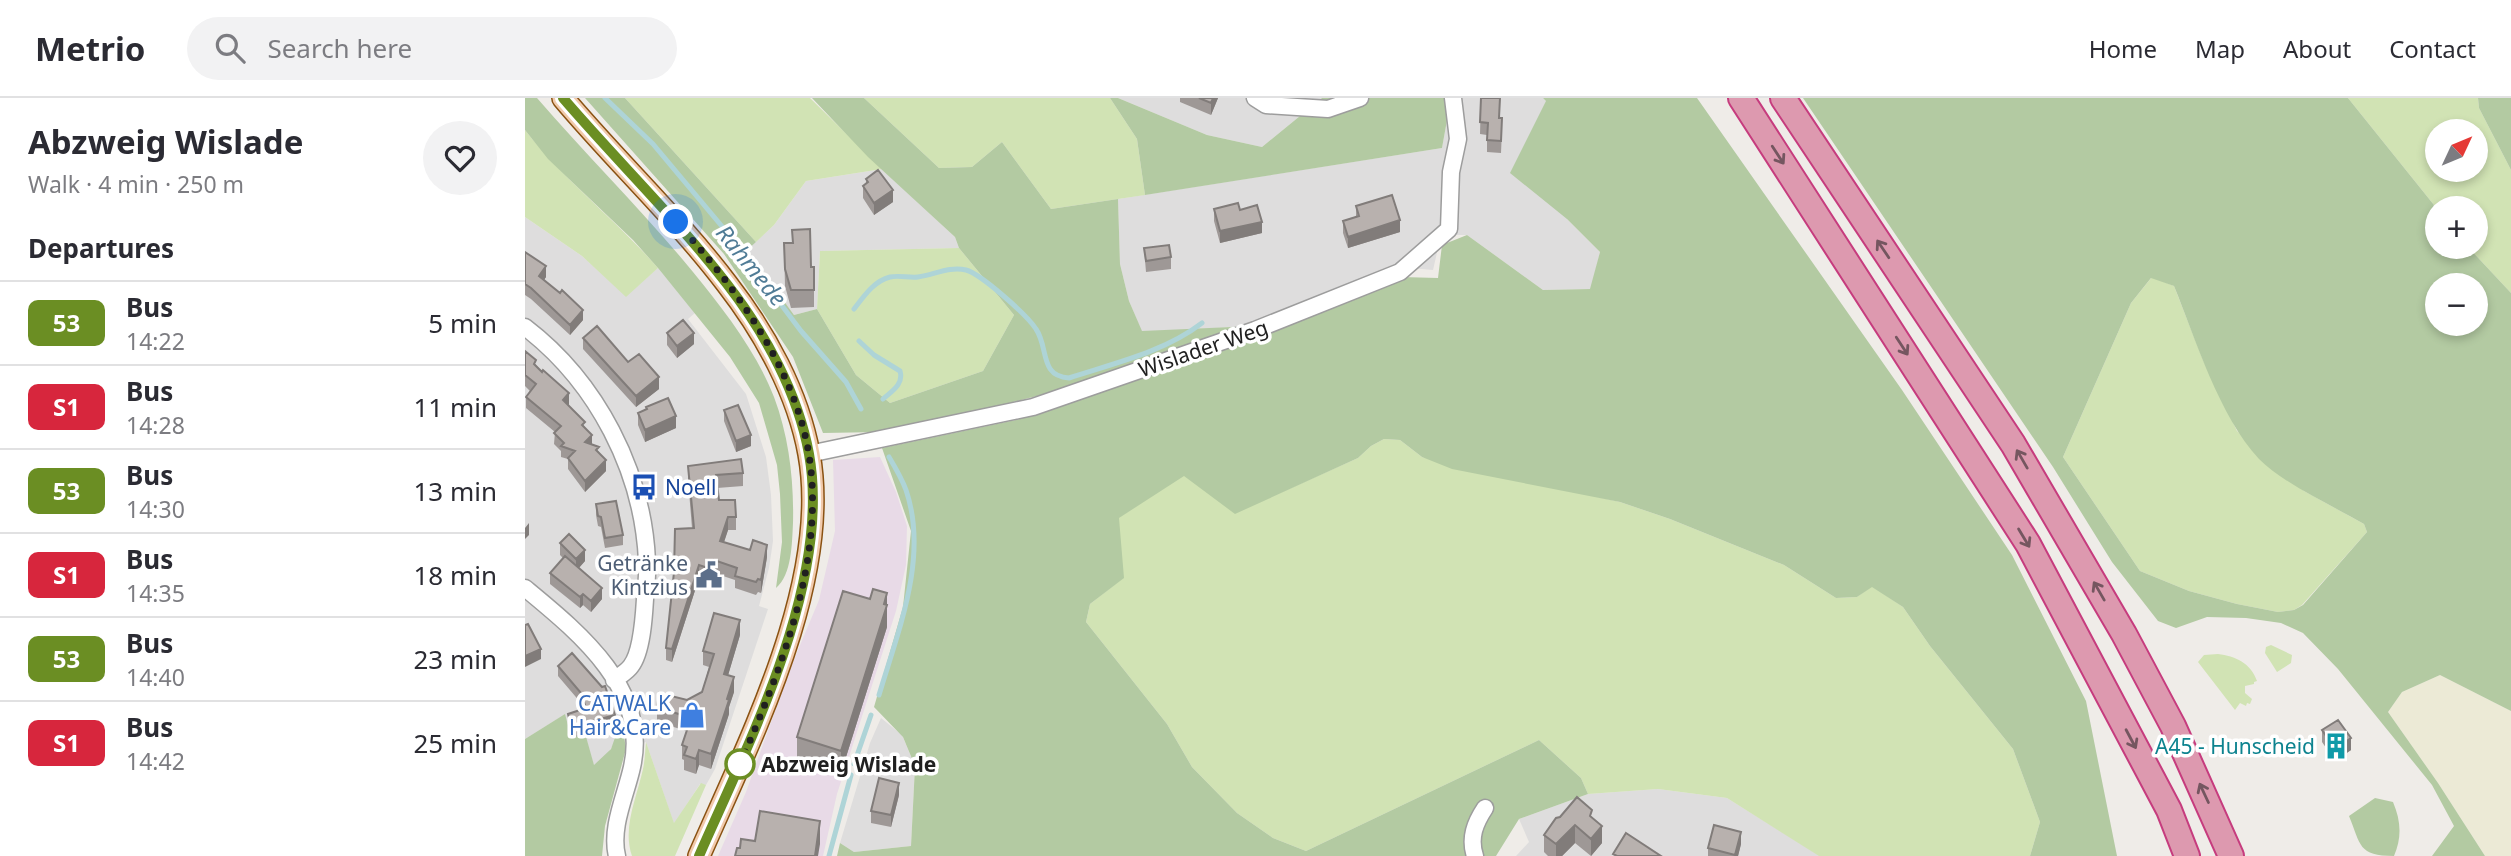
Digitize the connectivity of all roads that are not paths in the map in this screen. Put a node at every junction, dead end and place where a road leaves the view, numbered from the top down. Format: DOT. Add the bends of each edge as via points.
graph roads {
  1 [pos="563,98"];
  2 [pos="1255,98"];
  3 [pos="1360,98"];
  4 [pos="1453,98"];
  5 [pos="1741,98"];
  6 [pos="1783,98"];
  7 [pos="525,327"];
  8 [pos="809,454"];
  9 [pos="525,588"];
  10 [pos="614,680"];
  11 [pos="1486,808"];
  12 [pos="617,856"];
  13 [pos="699,856"];
  14 [pos="1475,856"];
  15 [pos="2187,856"];
  16 [pos="2231,856"];
  1 -- 8 [label="main road" via="729,286 782,372"];
  2 -- 3 [label="street" via="1266,105 1328,109"];
  4 -- 8 [label="street, Wislader Weg" via="1458,139 1451,172 1449,229 1400,272 1255,330 1033,407"];
  5 -- 15 [label="highway, one-way" via="2028,544 2169,810"];
  16 -- 6 [label="highway, one-way" via="2173,726 2027,468"];
  7 -- 10 [label="street" via="582,383 621,449 635,492 647,562 645,615 631,667"];
  8 -- 13 [label="main road" via="810,546 795,615 745,752"];
  9 -- 10 [label="street" via="587,641"];
  10 -- 12 [label="street" via="626,703 635,746 619,813"];
  11 -- 14 [label="street" via="1474,826"];
}
